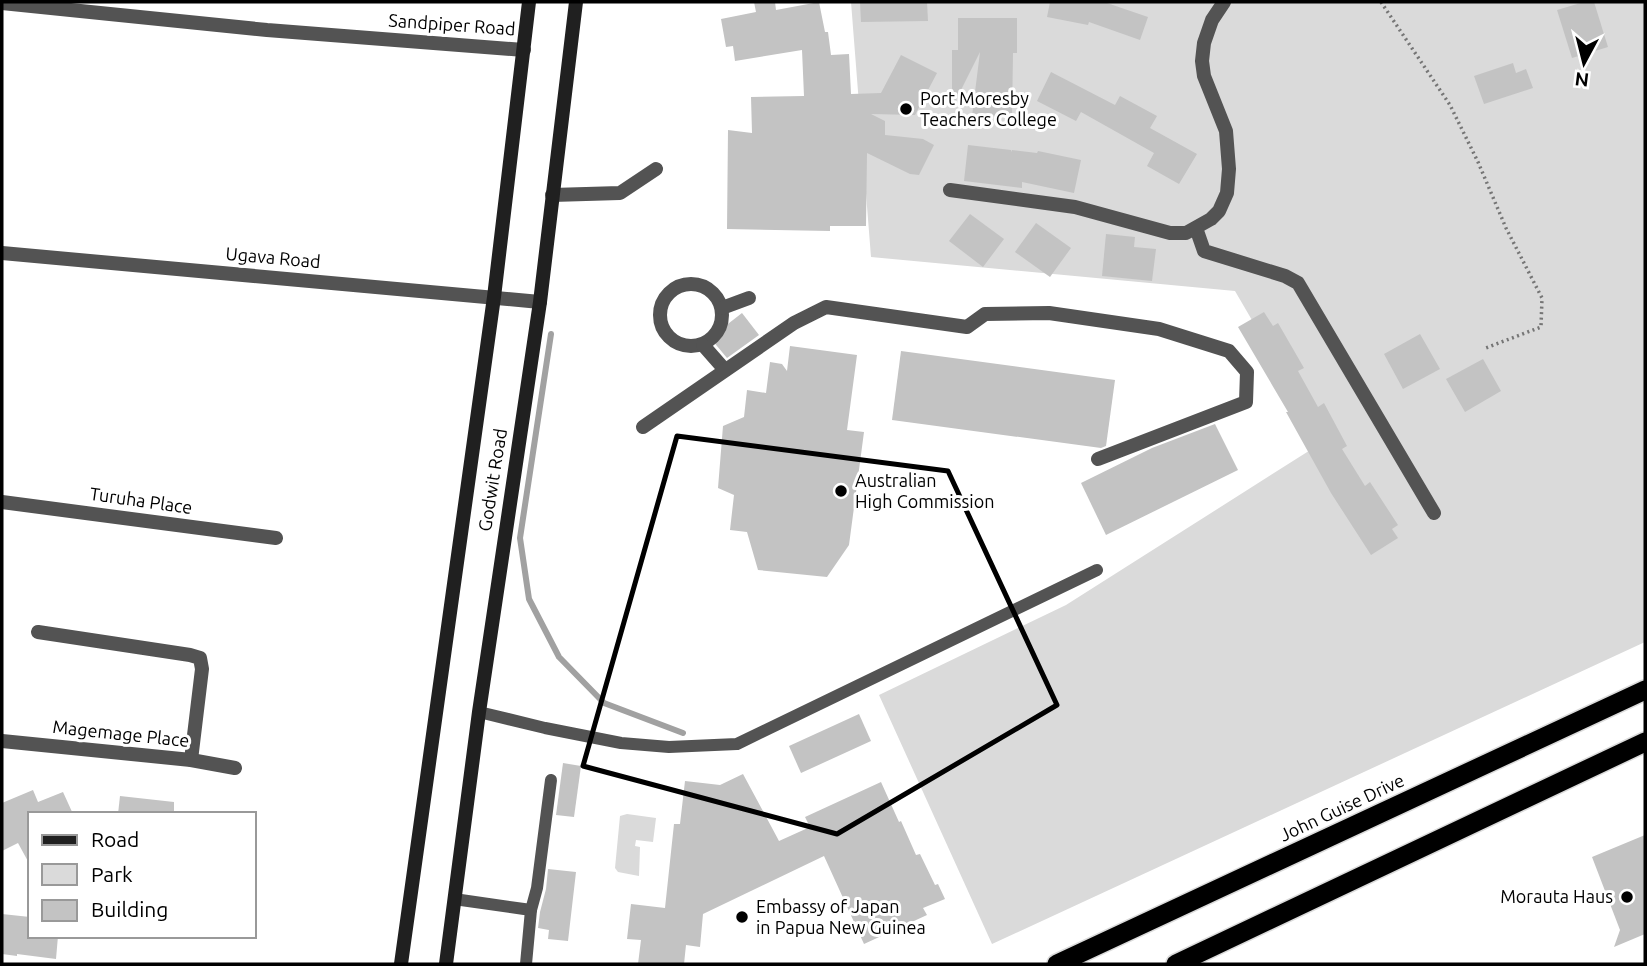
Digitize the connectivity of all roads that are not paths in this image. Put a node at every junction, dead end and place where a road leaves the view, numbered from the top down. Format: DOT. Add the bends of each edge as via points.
graph roads {
  1 [pos="530,2"];
  2 [pos="576,2"];
  3 [pos="1224,2"];
  4 [pos="2,4"];
  5 [pos="26,4"];
  6 [pos="524,50"];
  7 [pos="656,169"];
  8 [pos="950,190"];
  9 [pos="552,195"];
  10 [pos="1196,228"];
  11 [pos="2,253"];
  12 [pos="494,297"];
  13 [pos="749,298"];
  14 [pos="540,302"];
  15 [pos="722,308"];
  16 [pos="703,345"];
  17 [pos="725,370"];
  18 [pos="643,427"];
  19 [pos="1098,459"];
  20 [pos="2,502"];
  21 [pos="1434,513"];
  22 [pos="275,538"];
  23 [pos="1097,570"];
  24 [pos="38,632"];
  25 [pos="1645,690"];
  26 [pos="478,712"];
  27 [pos="2,741"];
  28 [pos="1645,741"];
  29 [pos="191,760"];
  30 [pos="235,768"];
  31 [pos="551,780"];
  32 [pos="454,899"];
  33 [pos="531,910"];
  34 [pos="401,964"];
  35 [pos="446,964"];
  36 [pos="526,964"];
  37 [pos="1057,964"];
  38 [pos="1176,964"];
  1 -- 6 [label="main road, Godwit Road"];
  2 -- 9 [label="main road, Godwit Road"];
  3 -- 10 [label="street" via="1212,20 1202,61 1226,131 1227,193 1219,211"];
  4 -- 5 [label="street, Sandpiper Road"];
  5 -- 6 [label="street, Sandpiper Road" via="267,30"];
  6 -- 12 [label="main road, Godwit Road"];
  7 -- 9 [label="street" via="620,193"];
  8 -- 10 [label="street" via="1075,207 1170,233"];
  9 -- 14 [label="main road, Godwit Road"];
  10 -- 21 [label="street" via="1205,251 1298,283"];
  11 -- 12 [label="street, Ugava Road"];
  12 -- 14 [label="street, Ugava Road"];
  12 -- 34 [label="main road, Godwit Road"];
  13 -- 15 [label="street"];
  14 -- 26 [label="main road, Godwit Road"];
  15 -- 16 [label="street" via="721,325"];
  15 -- 16 [label="street" via="711,291 692,284 665,297 659,316 665,333 678,344"];
  16 -- 17 [label="street"];
  17 -- 18 [label="street"];
  17 -- 19 [label="street" via="826,307 967,327 985,314 1049,313 1159,329 1228,351 1247,372 1246,402"];
  20 -- 22 [label="street, Turuha Place"];
  23 -- 26 [label="lane" via="737,744 669,747 621,743"];
  24 -- 29 [label="street" via="200,658"];
  25 -- 37 [label="highway, John Guise Drive"];
  26 -- 32 [label="main road, Godwit Road"];
  27 -- 29 [label="street, Magemage Place"];
  28 -- 38 [label="highway"];
  29 -- 30 [label="street, Magemage Place"];
  31 -- 33 [label="lane"];
  32 -- 33 [label="lane"];
  32 -- 35 [label="main road, Godwit Road"];
  33 -- 36 [label="lane"];
}
